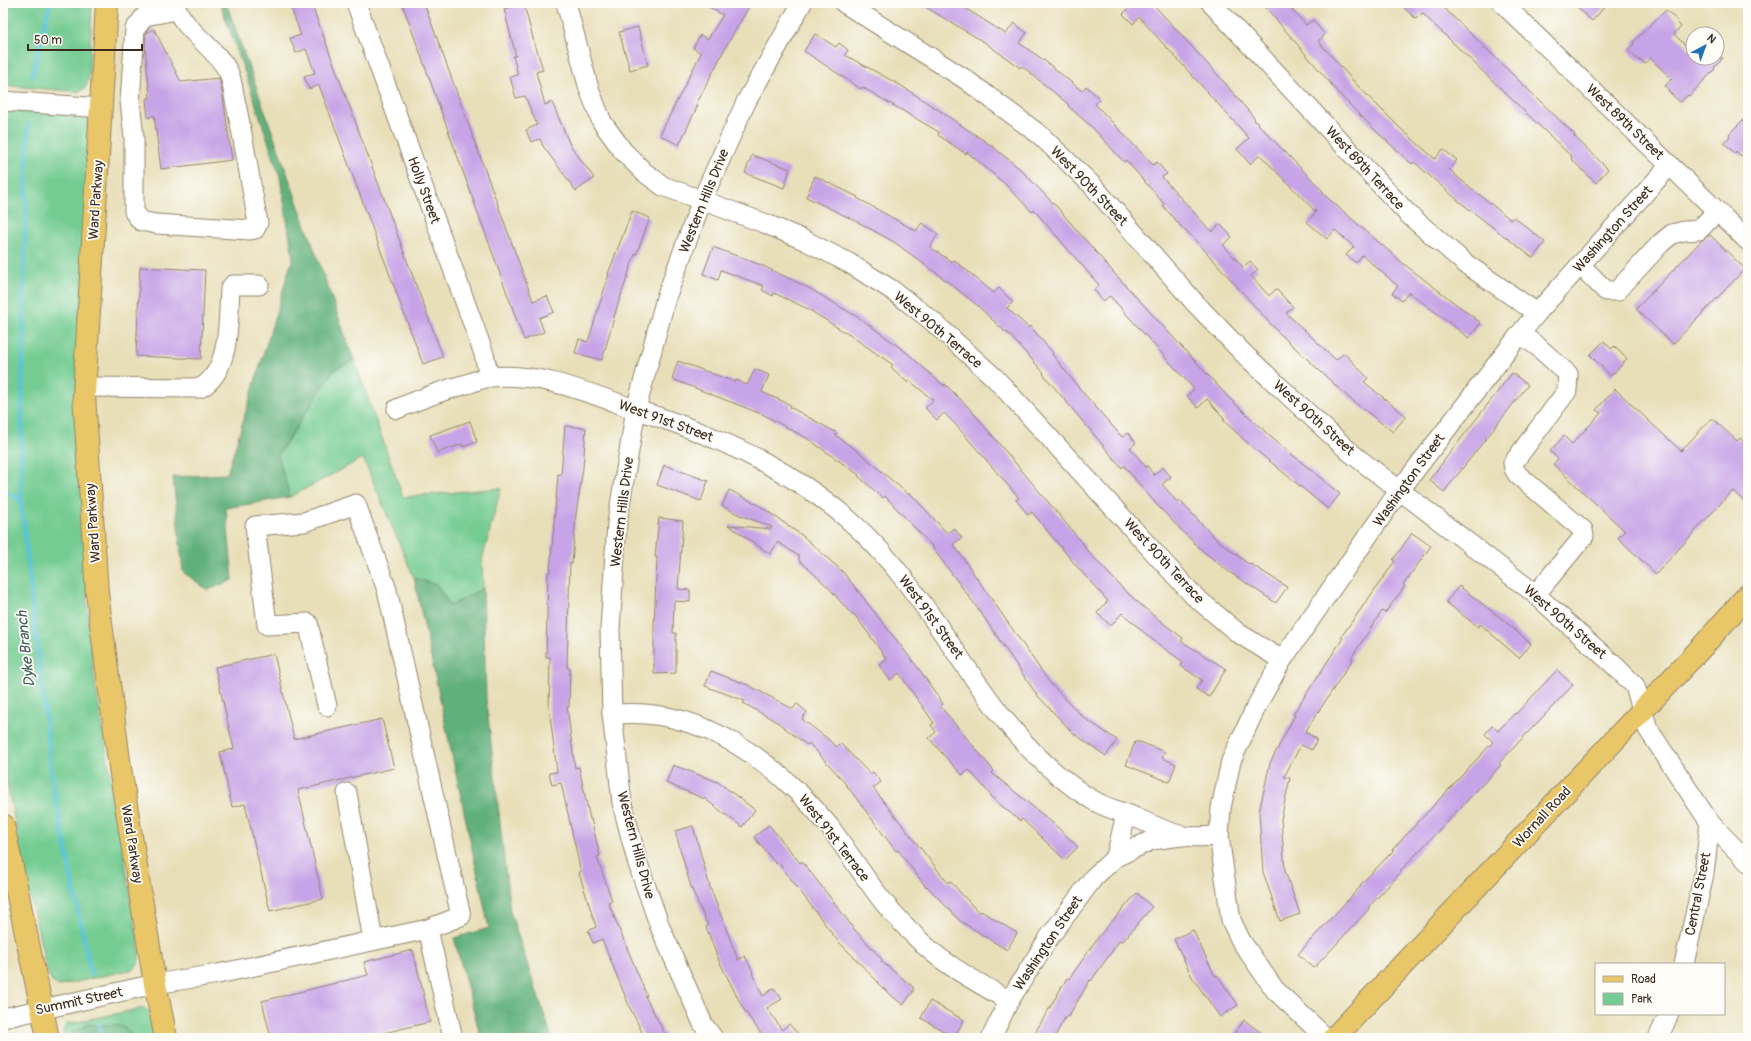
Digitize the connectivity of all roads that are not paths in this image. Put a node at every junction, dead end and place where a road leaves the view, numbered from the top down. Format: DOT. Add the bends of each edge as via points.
graph roads {
  1 [pos="108,3"];
  2 [pos="356,3"];
  3 [pos="566,3"];
  4 [pos="802,3"];
  5 [pos="844,3"];
  6 [pos="1211,3"];
  7 [pos="1502,3"];
  8 [pos="176,7"];
  9 [pos="3,101"];
  10 [pos="130,101"];
  11 [pos="102,104"];
  12 [pos="1670,165"];
  13 [pos="702,200"];
  14 [pos="1717,211"];
  15 [pos="1748,242"];
  16 [pos="1580,265"];
  17 [pos="258,286"];
  18 [pos="1537,313"];
  19 [pos="1520,334"];
  20 [pos="489,377"];
  21 [pos="84,387"];
  22 [pos="397,409"];
  23 [pos="636,409"];
  24 [pos="1399,490"];
  25 [pos="1536,594"];
  26 [pos="1748,595"];
  27 [pos="1282,660"];
  28 [pos="327,706"];
  29 [pos="1642,710"];
  30 [pos="612,714"];
  31 [pos="347,793"];
  32 [pos="1126,814"];
  33 [pos="1710,823"];
  34 [pos="3,825"];
  35 [pos="1182,836"];
  36 [pos="1219,836"];
  37 [pos="1116,857"];
  38 [pos="1748,862"];
  39 [pos="428,929"];
  40 [pos="373,940"];
  41 [pos="1684,963"];
  42 [pos="155,984"];
  43 [pos="1009,1001"];
  44 [pos="41,1010"];
  45 [pos="1669,1015"];
  46 [pos="3,1018"];
  47 [pos="48,1038"];
  48 [pos="166,1038"];
  49 [pos="453,1038"];
  50 [pos="713,1038"];
  51 [pos="991,1038"];
  52 [pos="1326,1038"];
  53 [pos="1334,1038"];
  54 [pos="1658,1038"];
  1 -- 11 [label="main road, Ward Parkway"];
  2 -- 20 [label="street, Holly Street" via="484,354"];
  3 -- 13 [label="street, West 90th Terrace" via="589,89 602,122 622,151 644,172 664,186"];
  4 -- 13 [label="street, Western Hills Drive" via="746,102"];
  5 -- 24 [label="street, West 90th Street" via="965,79 1040,135 1092,185 1194,303 1245,355 1351,453"];
  6 -- 18 [label="street, West 89th Terrace" via="1408,214 1466,264"];
  7 -- 12 [label="street, West 89th Street"];
  8 -- 10 [label="street" via="145,16 135,29"];
  8 -- 10 [label="street" via="229,73 258,223 255,228 250,230 141,221 134,212 134,138"];
  9 -- 11 [label="street"];
  10 -- 11 [label="street"];
  11 -- 21 [label="main road, Ward Parkway"];
  12 -- 14 [label="street, West 89th Street"];
  12 -- 16 [label="street, Washington Street"];
  13 -- 23 [label="street, Western Hills Drive" via="666,298"];
  13 -- 27 [label="street, West 90th Terrace" via="804,240 848,262 892,290 931,320 995,378 1194,596 1238,633"];
  14 -- 15 [label="street, West 89th Street"];
  14 -- 16 [label="street" via="1699,230 1672,234 1617,291 1606,291"];
  16 -- 18 [label="street, Washington Street"];
  17 -- 21 [label="street" via="233,285 230,288 226,349 209,384 200,388"];
  18 -- 19 [label="street, Washington Street"];
  19 -- 24 [label="street, Washington Street"];
  19 -- 25 [label="street" via="1568,374 1568,386 1567,391 1513,463 1514,469 1583,530 1584,536"];
  20 -- 22 [label="street, West 91st Street" via="439,392"];
  20 -- 23 [label="street, West 91st Street" via="530,378 568,387"];
  21 -- 42 [label="main road, Ward Parkway" via="97,593 120,768"];
  23 -- 30 [label="street, Western Hills Drive" via="617,523 610,629"];
  23 -- 32 [label="street, West 91st Street" via="735,447 794,480 850,520 898,572 1005,720 1033,753 1057,775 1092,800"];
  24 -- 25 [label="street, West 90th Street"];
  24 -- 27 [label="street, Washington Street"];
  25 -- 29 [label="street, West 90th Street" via="1636,686"];
  26 -- 29 [label="main road, Wornall Road"];
  27 -- 36 [label="street, Washington Street" via="1256,706 1231,761 1221,808"];
  28 -- 39 [label="street, Summit Street" via="308,623 267,625 255,526 304,522 356,504 387,590 461,916"];
  29 -- 33 [label="street, West 90th Street" via="1648,729"];
  29 -- 53 [label="main road, Wornall Road"];
  30 -- 43 [label="street, West 91st Terrace" via="645,714 681,720 721,736 754,755 785,779 808,802 882,901 918,939 944,961"];
  30 -- 50 [label="street, Western Hills Drive" via="622,803 637,862 660,927 703,1024"];
  31 -- 40 [label="street"];
  32 -- 35 [label="street, West 91st Street"];
  32 -- 37 [label="street"];
  33 -- 38 [label="street, West 90th Street"];
  33 -- 41 [label="street, Central Street" via="1704,874"];
  34 -- 44 [label="main road"];
  35 -- 36 [label="street, West 91st Street"];
  35 -- 37 [label="street, Washington Street" via="1152,840"];
  36 -- 52 [label="street" via="1231,920 1241,941 1275,990"];
  37 -- 43 [label="street, Washington Street" via="1094,877 1070,909"];
  39 -- 40 [label="street, Summit Street"];
  39 -- 49 [label="street"];
  40 -- 42 [label="street, Summit Street" via="218,974"];
  42 -- 44 [label="street, Summit Street"];
  42 -- 48 [label="main road, Ward Parkway"];
  43 -- 51 [label="street, Washington Street"];
  44 -- 46 [label="street, Summit Street"];
  44 -- 47 [label="main road"];
  45 -- 54 [label="street"];
}
